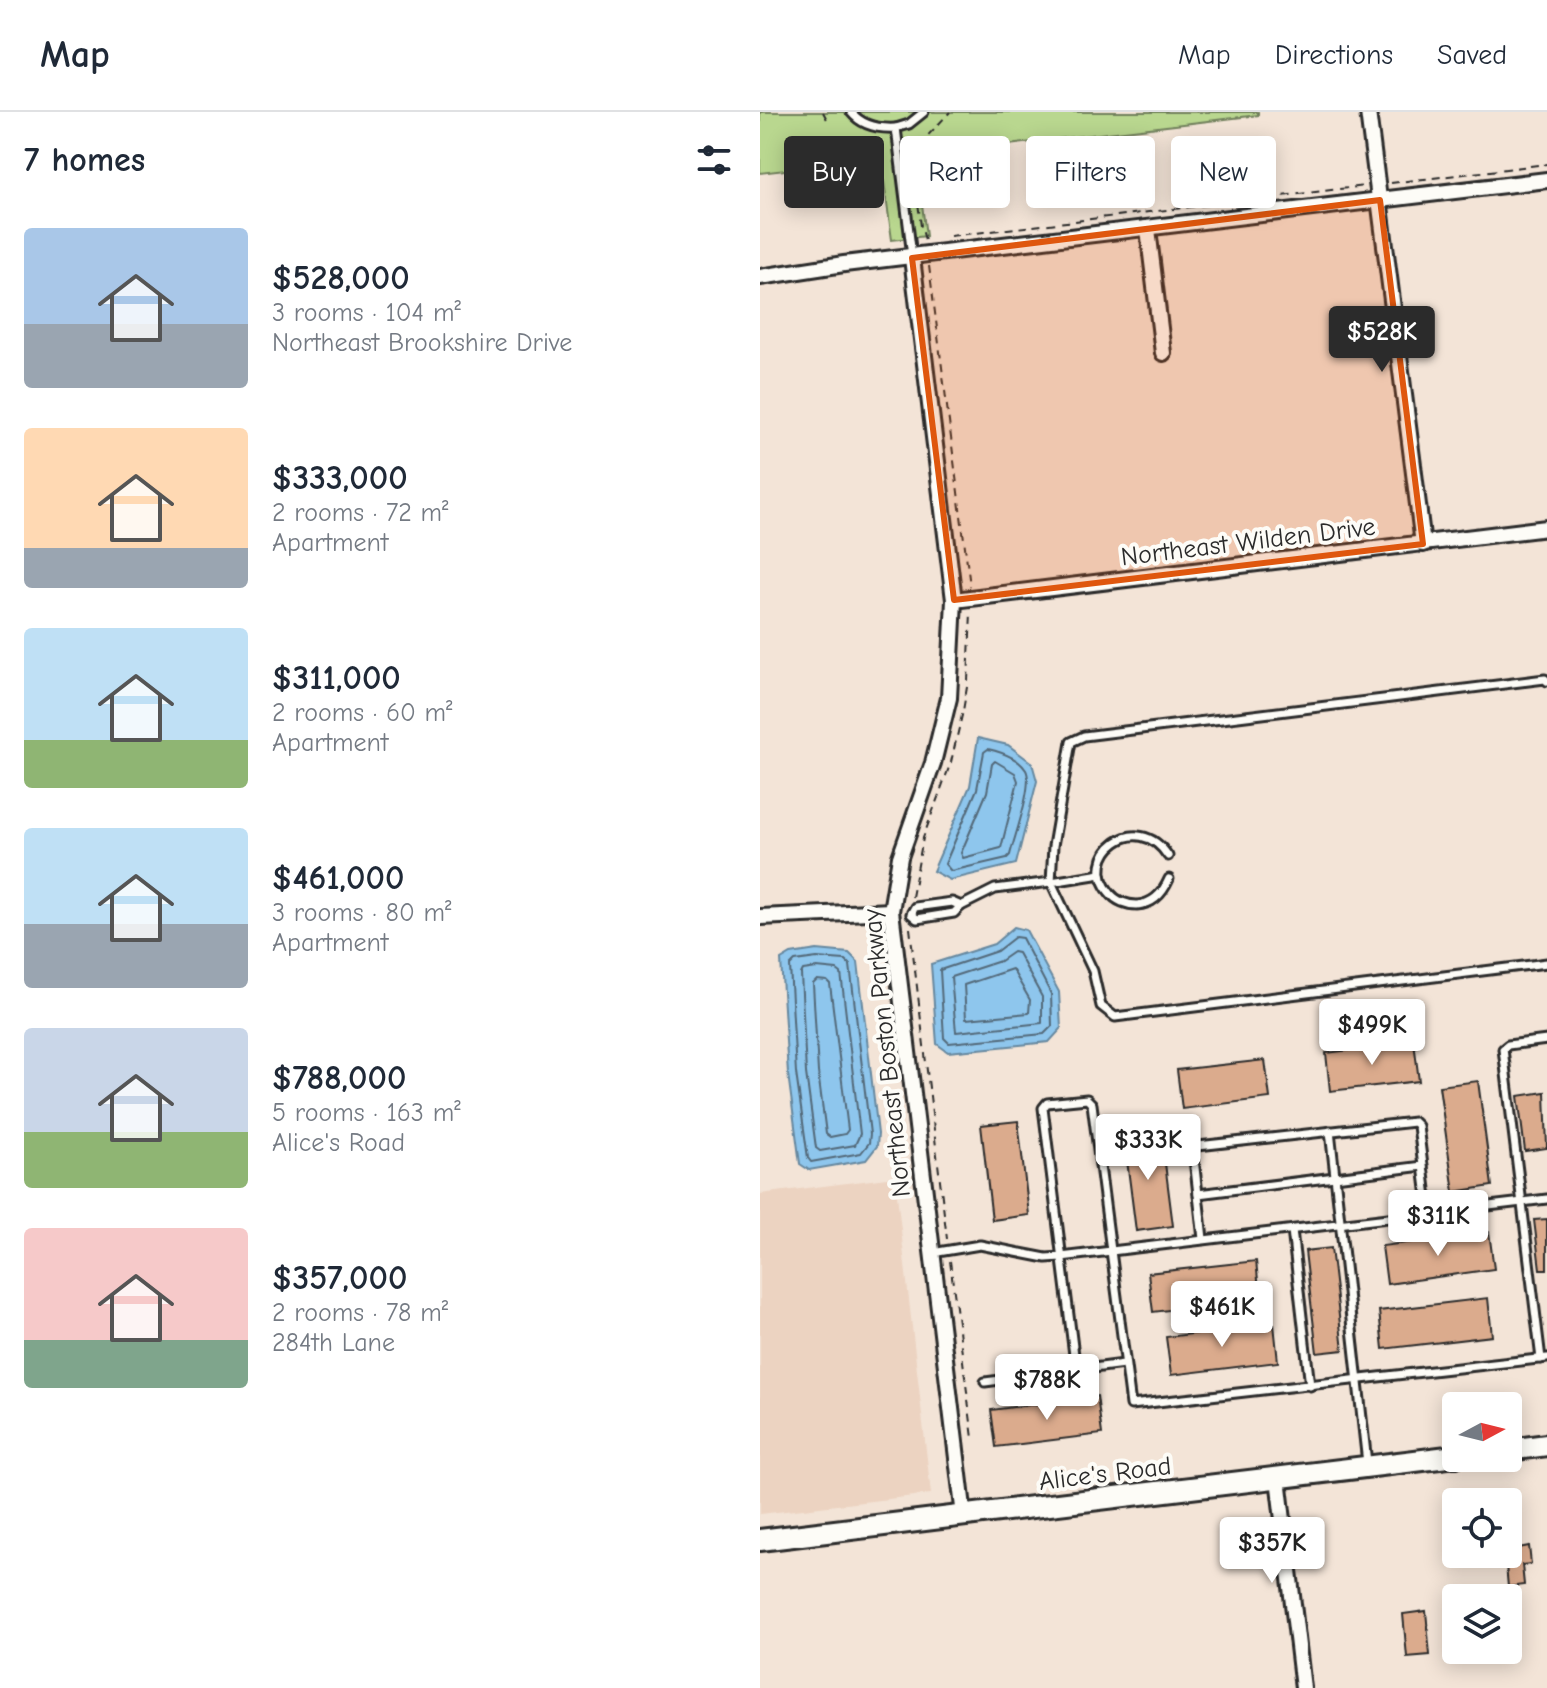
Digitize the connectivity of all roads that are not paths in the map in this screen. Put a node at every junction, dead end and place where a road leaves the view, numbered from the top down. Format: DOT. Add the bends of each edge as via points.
graph roads {
  1 [pos="851,112"];
  2 [pos="924,112"];
  3 [pos="1368,112"];
  4 [pos="896,128"];
  5 [pos="1547,180"];
  6 [pos="1380,200"];
  7 [pos="1148,229"];
  8 [pos="912,258"];
  9 [pos="760,277"];
  10 [pos="1163,353"];
  11 [pos="1547,528"];
  12 [pos="1423,544"];
  13 [pos="954,600"];
  14 [pos="1547,681"];
  15 [pos="1168,856"];
  16 [pos="1101,874"];
  17 [pos="1169,879"];
  18 [pos="1051,882"];
  19 [pos="891,911"];
  20 [pos="760,917"];
  21 [pos="1547,963"];
  22 [pos="1547,1040"];
  23 [pos="1330,1131"];
  24 [pos="1423,1166"];
  25 [pos="1335,1176"];
  26 [pos="1198,1194"];
  27 [pos="1547,1199"];
  28 [pos="1522,1202"];
  29 [pos="1429,1213"];
  30 [pos="1341,1224"];
  31 [pos="1292,1230"];
  32 [pos="1203,1239"];
  33 [pos="1110,1251"];
  34 [pos="932,1253"];
  35 [pos="1061,1257"];
  36 [pos="1544,1358"];
  37 [pos="1124,1364"];
  38 [pos="1076,1371"];
  39 [pos="1359,1381"];
  40 [pos="985,1382"];
  41 [pos="1310,1386"];
  42 [pos="1547,1445"];
  43 [pos="1522,1448"];
  44 [pos="1442,1458"];
  45 [pos="1368,1467"];
  46 [pos="1278,1478"];
  47 [pos="964,1516"];
  48 [pos="760,1540"];
  49 [pos="1303,1688"];
  1 -- 4 [label="lane" via="871,127"];
  2 -- 4 [label="lane"];
  3 -- 6 [label="street"];
  4 -- 8 [label="lane"];
  5 -- 6 [label="street"];
  6 -- 7 [label="street"];
  6 -- 12 [label="street"];
  7 -- 8 [label="street"];
  7 -- 10 [label="street"];
  8 -- 9 [label="street"];
  8 -- 13 [label="street, Northeast Boston Parkway"];
  11 -- 12 [label="street, Northeast Wilden Drive"];
  12 -- 13 [label="street, Northeast Wilden Drive"];
  13 -- 19 [label="street, Northeast Boston Parkway" via="949,698 900,857"];
  14 -- 18 [label="lane" via="1084,736 1071,742"];
  15 -- 16 [label="lane" via="1143,836 1121,838 1105,853"];
  16 -- 17 [label="lane" via="1112,895 1133,905 1156,899"];
  16 -- 18 [label="lane"];
  18 -- 19 [label="lane" via="995,889 954,913 917,919"];
  18 -- 21 [label="lane" via="1093,971 1101,1006 1115,1017"];
  19 -- 20 [label="street"];
  19 -- 34 [label="street, Northeast Boston Parkway"];
  22 -- 28 [label="lane" via="1503,1049"];
  23 -- 24 [label="lane" via="1414,1122"];
  23 -- 25 [label="lane"];
  23 -- 26 [label="lane" via="1194,1147"];
  24 -- 25 [label="lane"];
  24 -- 29 [label="lane"];
  25 -- 26 [label="lane"];
  25 -- 30 [label="lane"];
  26 -- 32 [label="lane"];
  27 -- 28 [label="lane"];
  28 -- 29 [label="lane"];
  28 -- 36 [label="lane"];
  29 -- 30 [label="lane"];
  30 -- 31 [label="lane"];
  30 -- 39 [label="lane"];
  31 -- 32 [label="lane"];
  31 -- 41 [label="lane"];
  32 -- 33 [label="lane"];
  33 -- 35 [label="lane"];
  33 -- 35 [label="lane" via="1092,1104 1087,1099 1047,1103 1043,1108"];
  33 -- 37 [label="lane"];
  34 -- 35 [label="lane" via="988,1246"];
  34 -- 47 [label="street, Northeast Boston Parkway"];
  35 -- 38 [label="lane"];
  36 -- 39 [label="lane"];
  37 -- 38 [label="lane"];
  37 -- 41 [label="lane" via="1129,1401 1135,1406"];
  38 -- 40 [label="lane"];
  39 -- 41 [label="lane"];
  39 -- 45 [label="lane"];
  42 -- 43 [label="main road"];
  44 -- 45 [label="main road, Alice's Road"];
  45 -- 46 [label="main road, Alice's Road"];
  46 -- 47 [label="main road, Alice's Road"];
  46 -- 49 [label="street"];
  47 -- 48 [label="main road, Alice's Road"];
}
